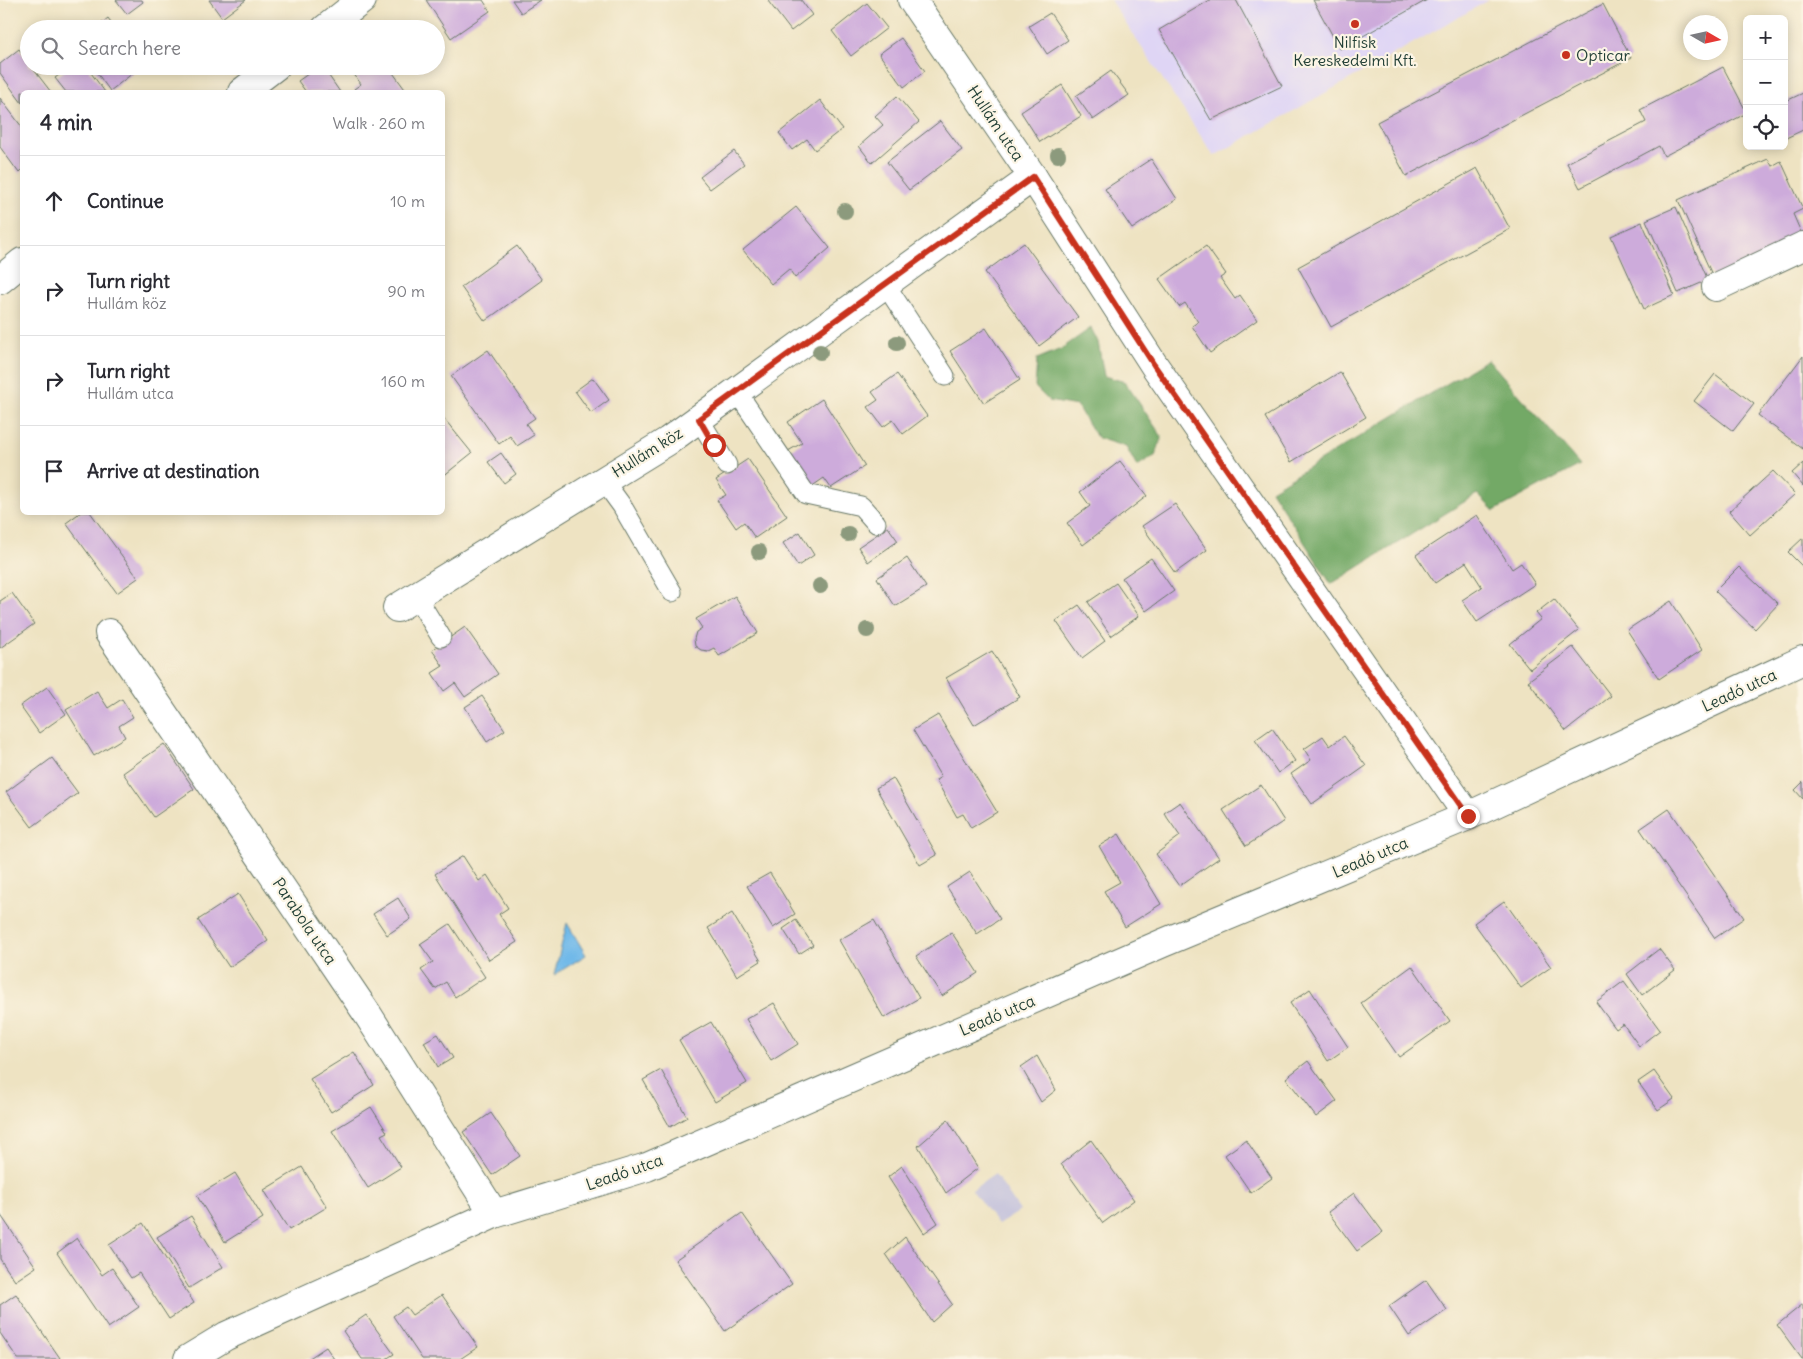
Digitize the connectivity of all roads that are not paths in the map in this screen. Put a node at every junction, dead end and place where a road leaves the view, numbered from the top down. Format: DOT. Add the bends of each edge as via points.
graph roads {
  1 [pos="362,0"];
  2 [pos="912,0"];
  3 [pos="336,20"];
  4 [pos="264,75"];
  5 [pos="245,90"];
  6 [pos="1033,177"];
  7 [pos="1803,246"];
  8 [pos="20,264"];
  9 [pos="0,280"];
  10 [pos="885,284"];
  11 [pos="1716,287"];
  12 [pos="945,376"];
  13 [pos="737,392"];
  14 [pos="699,419"];
  15 [pos="727,465"];
  16 [pos="603,480"];
  17 [pos="876,523"];
  18 [pos="672,592"];
  19 [pos="406,602"];
  20 [pos="109,633"];
  21 [pos="440,637"];
  22 [pos="1803,660"];
  23 [pos="1468,816"];
  24 [pos="494,1214"];
  25 [pos="191,1358"];
  1 -- 3 [label="street"];
  2 -- 6 [label="street, Hullám utca"];
  4 -- 5 [label="street"];
  6 -- 10 [label="street, Hullám köz"];
  6 -- 23 [label="street, Hullám utca" via="1154,365"];
  7 -- 11 [label="street"];
  8 -- 9 [label="street"];
  10 -- 12 [label="lane"];
  10 -- 13 [label="street, Hullám köz"];
  13 -- 14 [label="street, Hullám köz"];
  13 -- 17 [label="lane" via="806,494 861,506"];
  14 -- 15 [label="lane"];
  14 -- 16 [label="street, Hullám köz"];
  16 -- 18 [label="lane" via="622,506"];
  16 -- 19 [label="street, Hullám köz"];
  19 -- 21 [label="lane"];
  20 -- 24 [label="street, Parabola utca" via="368,1015"];
  22 -- 23 [label="street, Leadó utca"];
  23 -- 24 [label="street, Leadó utca" via="1145,951 647,1167"];
  24 -- 25 [label="street, Leadó utca" via="226,1336"];
}
